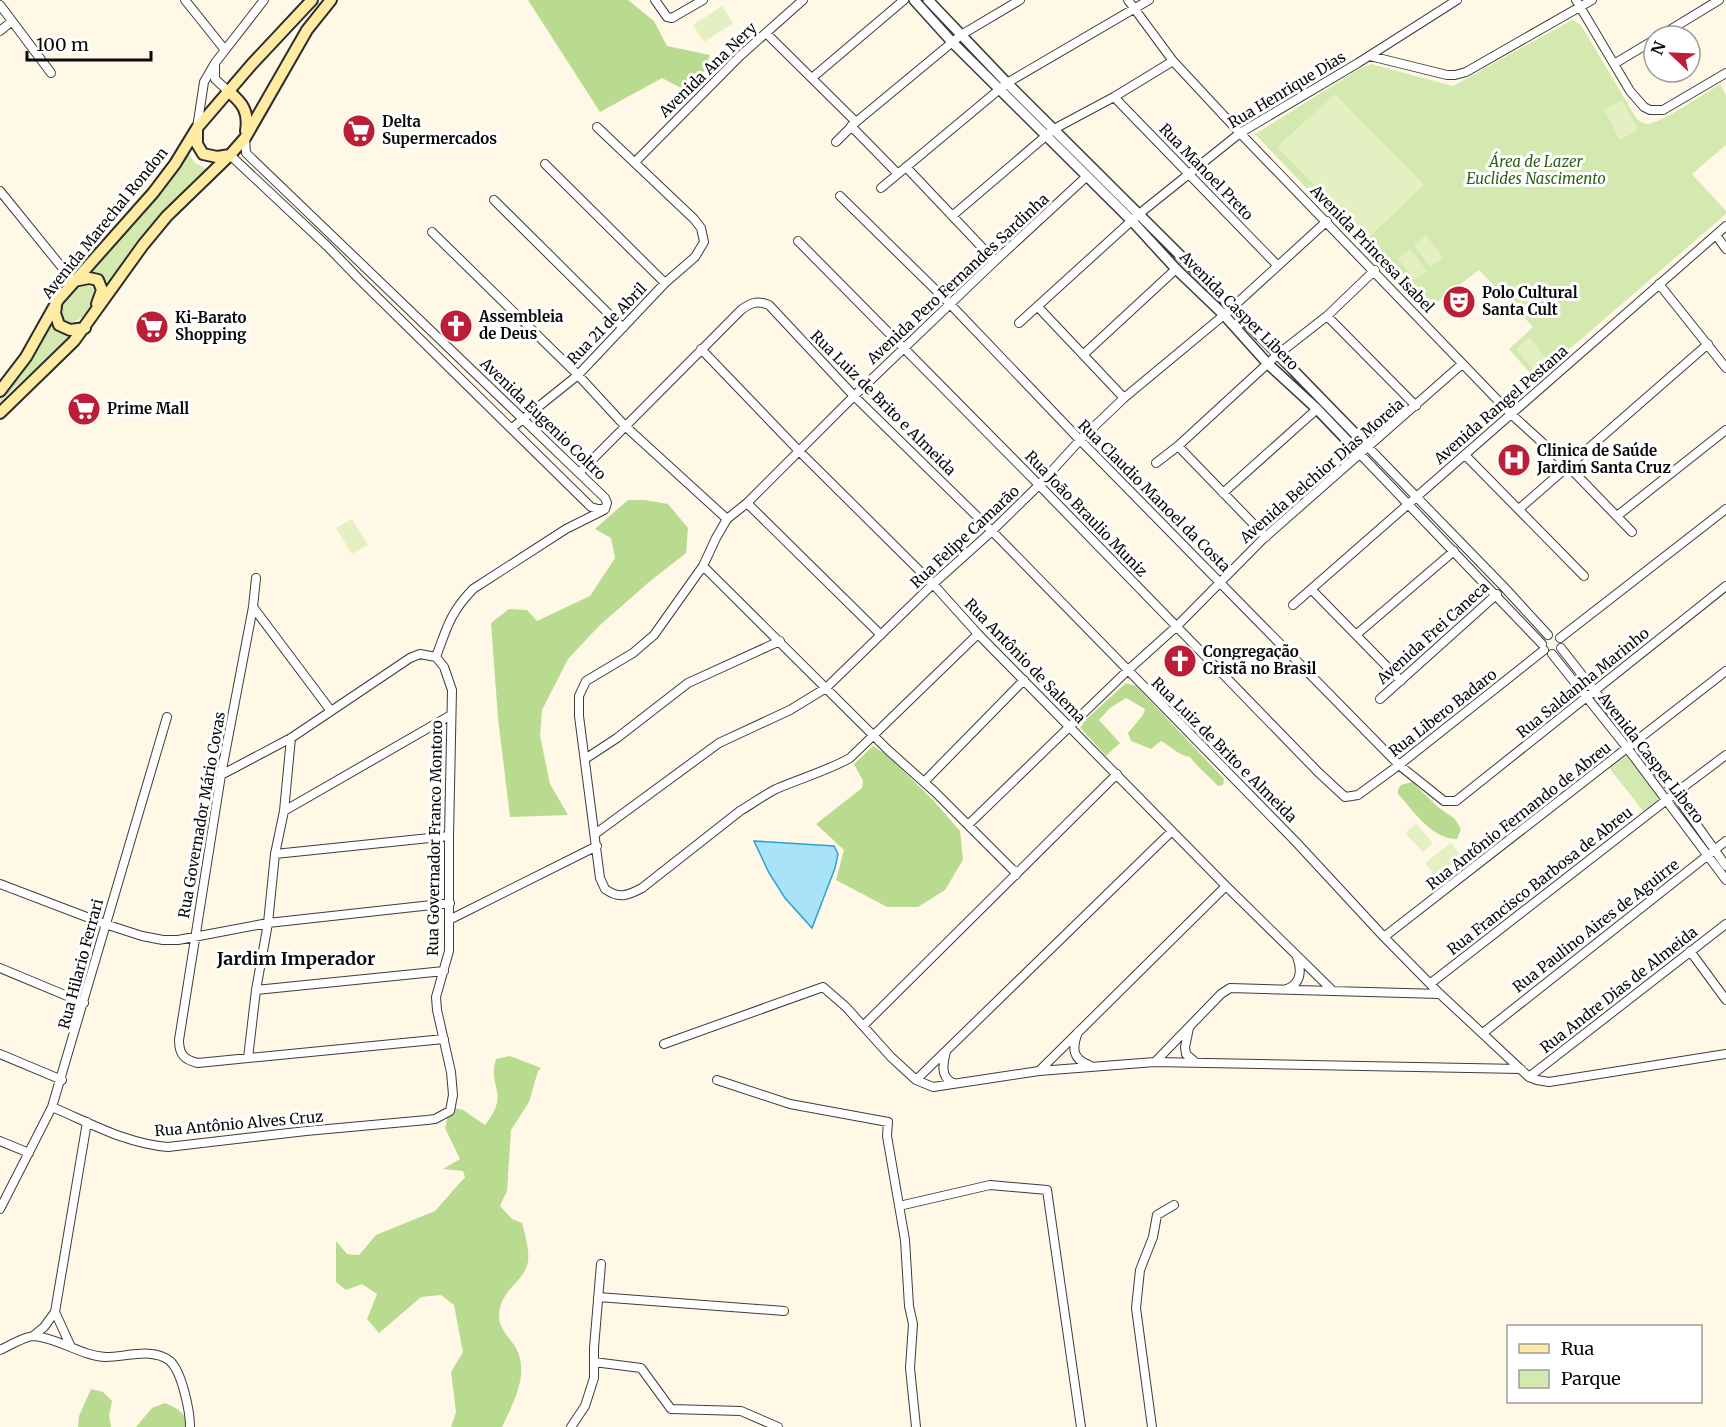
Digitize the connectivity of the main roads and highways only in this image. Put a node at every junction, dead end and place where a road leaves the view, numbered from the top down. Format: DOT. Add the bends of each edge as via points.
graph roads {
  1 [pos="312,0"];
  2 [pos="331,0"];
  3 [pos="228,91"];
  4 [pos="216,105"];
  5 [pos="243,105"];
  6 [pos="196,128"];
  7 [pos="245,138"];
  8 [pos="230,155"];
  9 [pos="73,282"];
  10 [pos="58,300"];
  11 [pos="88,324"];
  12 [pos="1,387"];
  13 [pos="0,413"];
  1 -- 3 [label="main road, Avenida Marechal Rondon"];
  2 -- 7 [label="main road" via="307,30"];
  3 -- 4 [label="main road, Avenida Marechal Rondon"];
  3 -- 5 [label="main road"];
  4 -- 5 [label="main road"];
  4 -- 6 [label="main road, Avenida Marechal Rondon"];
  5 -- 7 [label="main road" via="247,121"];
  6 -- 8 [label="main road" via="197,144 203,154"];
  6 -- 9 [label="main road, Avenida Marechal Rondon" via="153,193"];
  7 -- 8 [label="main road"];
  8 -- 11 [label="main road" via="167,216"];
  9 -- 10 [label="main road, Avenida Marechal Rondon"];
  9 -- 11 [label="main road" via="93,278 102,286 102,295"];
  10 -- 11 [label="main road" via="55,313 59,325 70,330"];
  10 -- 12 [label="main road, Avenida Marechal Rondon" via="26,357"];
  11 -- 13 [label="main road"];
}
